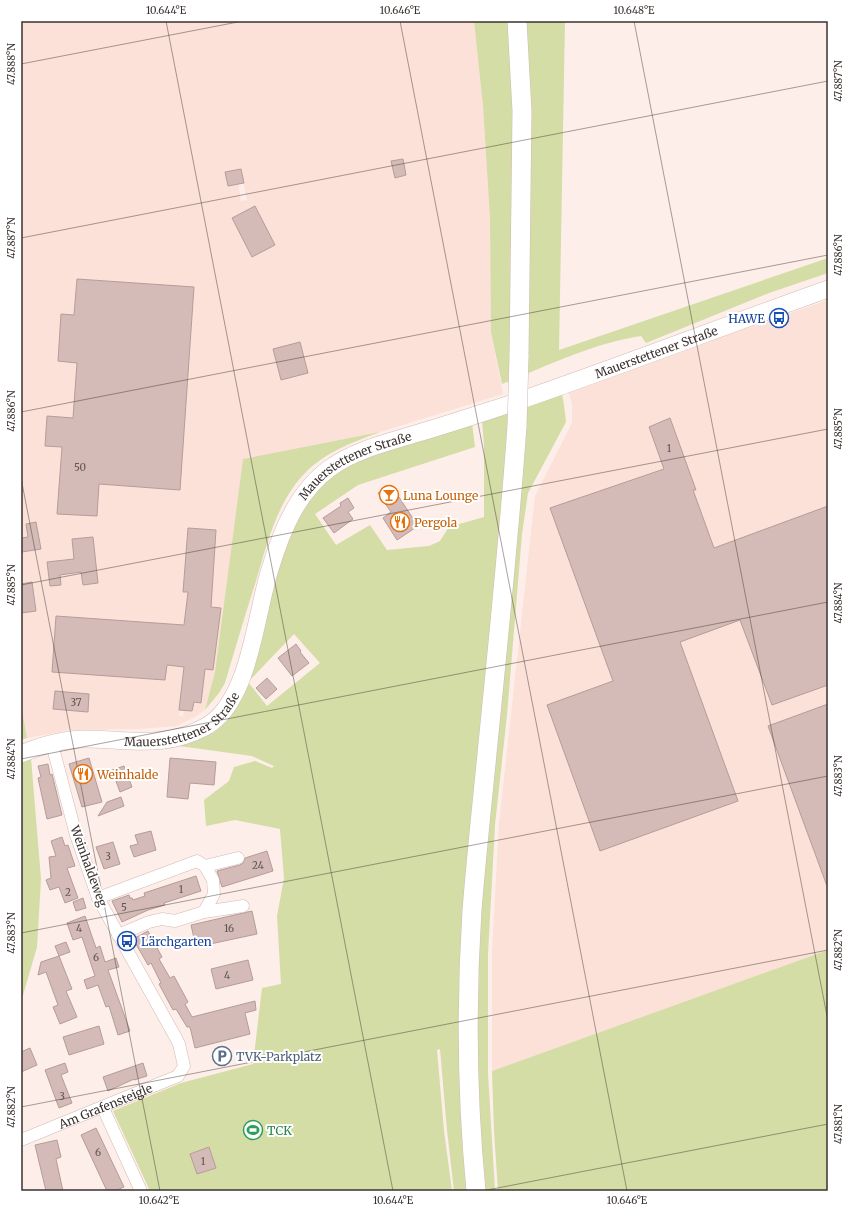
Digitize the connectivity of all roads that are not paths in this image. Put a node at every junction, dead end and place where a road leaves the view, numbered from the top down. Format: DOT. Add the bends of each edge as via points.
graph roads {
  1 [pos="517,21"];
  2 [pos="828,290"];
  3 [pos="52,744"];
  4 [pos="21,754"];
  5 [pos="238,858"];
  6 [pos="206,866"];
  7 [pos="98,898"];
  8 [pos="244,906"];
  9 [pos="204,912"];
  10 [pos="118,935"];
  11 [pos="184,1066"];
  12 [pos="103,1108"];
  13 [pos="21,1140"];
  14 [pos="141,1191"];
  15 [pos="476,1191"];
  1 -- 15 [label="main road, bridge" via="522,111 520,357 509,528 472,910 469,1054"];
  2 -- 3 [label="main road, Mauerstettener Straße" via="524,399 378,445 345,458 329,468 317,480 300,499 288,521 270,567 243,677 231,702 219,716 208,726 186,736 163,741 82,739"];
  3 -- 4 [label="main road, Mauerstettener Straße"];
  3 -- 7 [label="street, Weinhaldeweg" via="76,836"];
  5 -- 6 [label="street"];
  6 -- 7 [label="street" via="197,861"];
  6 -- 9 [label="street" via="213,880 214,894"];
  7 -- 10 [label="street, Weinhaldeweg"];
  8 -- 9 [label="street"];
  9 -- 10 [label="street" via="175,921 162,919 149,922"];
  10 -- 11 [label="street, Weinhaldeweg" via="176,1038"];
  11 -- 12 [label="street, Am Grafensteigle" via="178,1076"];
  12 -- 13 [label="street, Am Grafensteigle"];
  12 -- 14 [label="street"];
}
